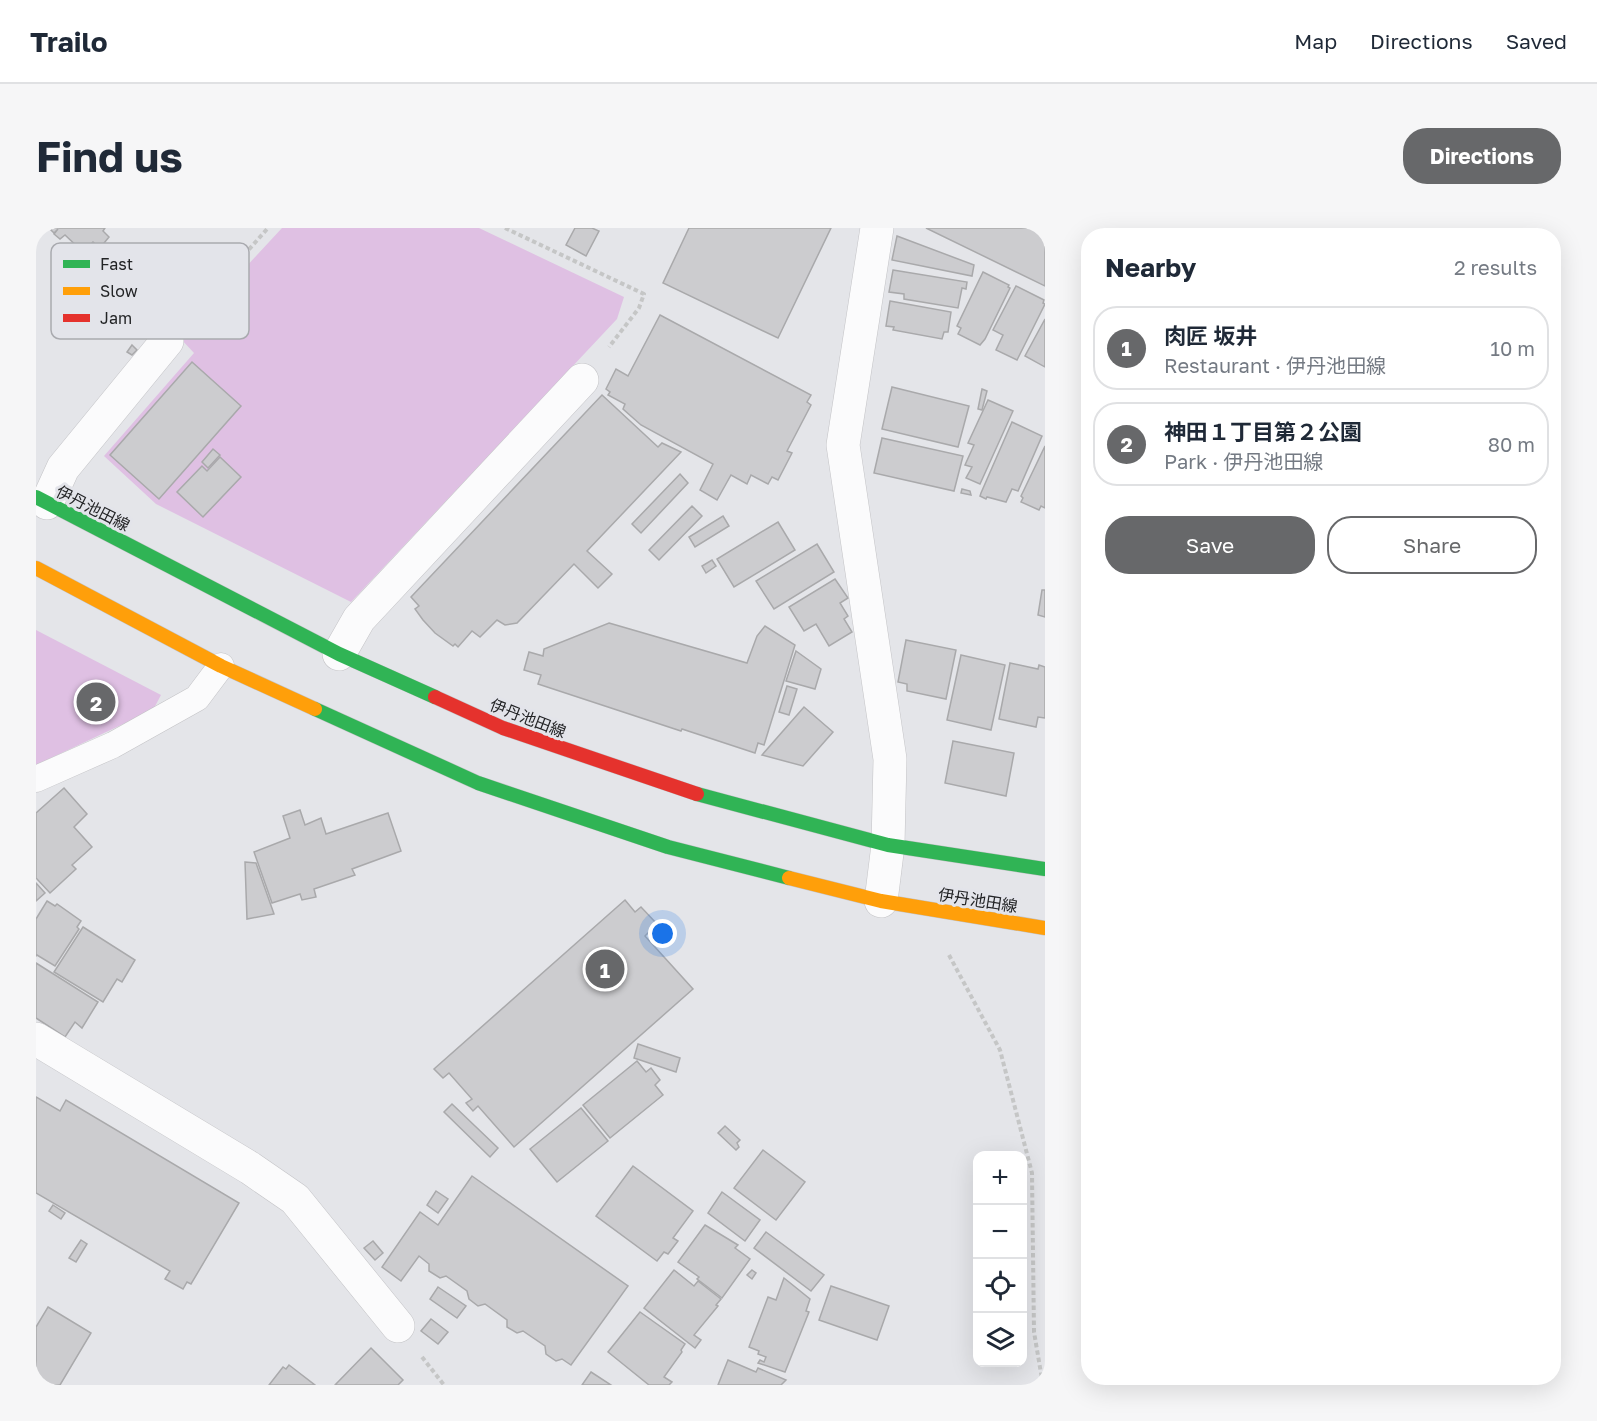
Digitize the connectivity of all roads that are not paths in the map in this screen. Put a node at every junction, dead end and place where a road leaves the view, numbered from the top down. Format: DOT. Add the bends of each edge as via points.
graph roads {
  1 [pos="877,228"];
  2 [pos="167,341"];
  3 [pos="582,380"];
  4 [pos="41,500"];
  5 [pos="36,568"];
  6 [pos="339,654"];
  7 [pos="221,666"];
  8 [pos="36,779"];
  9 [pos="888,845"];
  10 [pos="1045,869"];
  11 [pos="881,901"];
  12 [pos="1045,927"];
  13 [pos="36,1039"];
  14 [pos="398,1326"];
  1 -- 9 [label="street" via="843,445 890,759"];
  2 -- 4 [label="street"];
  3 -- 6 [label="street" via="359,619"];
  4 -- 6 [label="main road, 伊丹池田線"];
  5 -- 7 [label="main road, 伊丹池田線"];
  6 -- 9 [label="main road, 伊丹池田線" via="503,728 688,792"];
  7 -- 8 [label="lane" via="197,698 113,745"];
  7 -- 11 [label="main road, 伊丹池田線" via="478,783 668,847"];
  9 -- 10 [label="main road, 伊丹池田線"];
  9 -- 11 [label="street"];
  11 -- 12 [label="main road, 伊丹池田線"];
  13 -- 14 [label="street" via="295,1199"];
}
